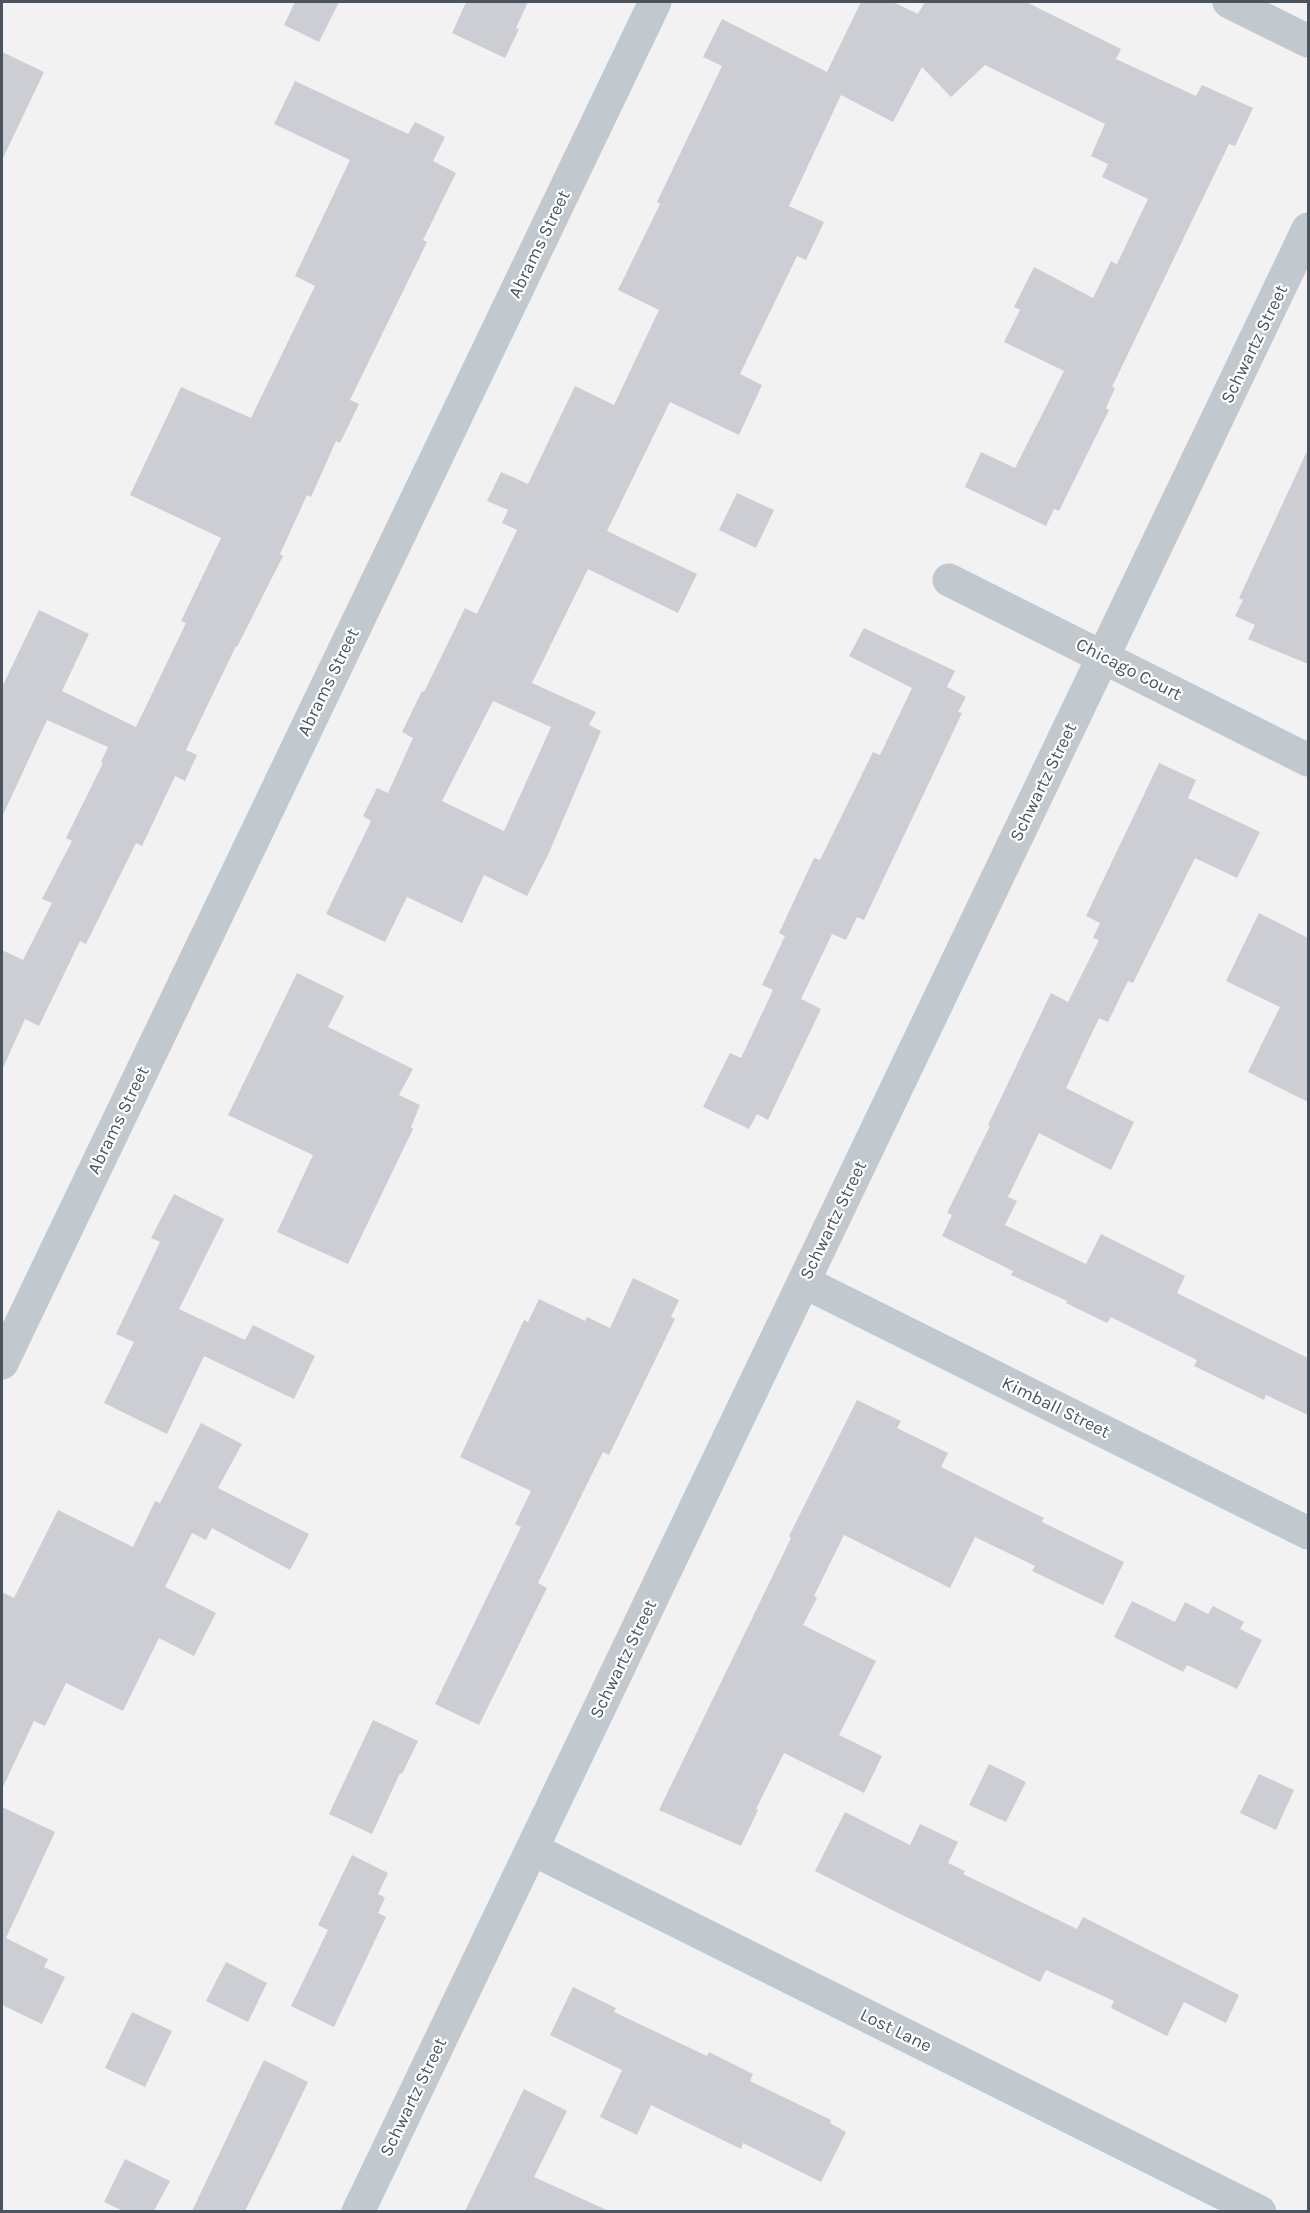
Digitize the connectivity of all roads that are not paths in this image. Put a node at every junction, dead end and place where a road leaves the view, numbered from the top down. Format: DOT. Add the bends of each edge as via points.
graph roads {
  1 [pos="655,2"];
  2 [pos="1229,2"];
  3 [pos="1308,41"];
  4 [pos="1308,229"];
  5 [pos="949,580"];
  6 [pos="1104,657"];
  7 [pos="1308,760"];
  8 [pos="804,1282"];
  9 [pos="2,1363"];
  10 [pos="1308,1533"];
  11 [pos="532,1849"];
  12 [pos="358,2211"];
  13 [pos="1260,2211"];
  1 -- 9 [label="street, Abrams Street"];
  2 -- 3 [label="street"];
  4 -- 6 [label="street, Schwartz Street"];
  5 -- 6 [label="street, Chicago Court"];
  6 -- 7 [label="street, Chicago Court"];
  6 -- 8 [label="street, Schwartz Street"];
  8 -- 10 [label="street, Kimball Street"];
  8 -- 11 [label="street, Schwartz Street"];
  11 -- 12 [label="street, Schwartz Street"];
  11 -- 13 [label="street, Lost Lane"];
}
